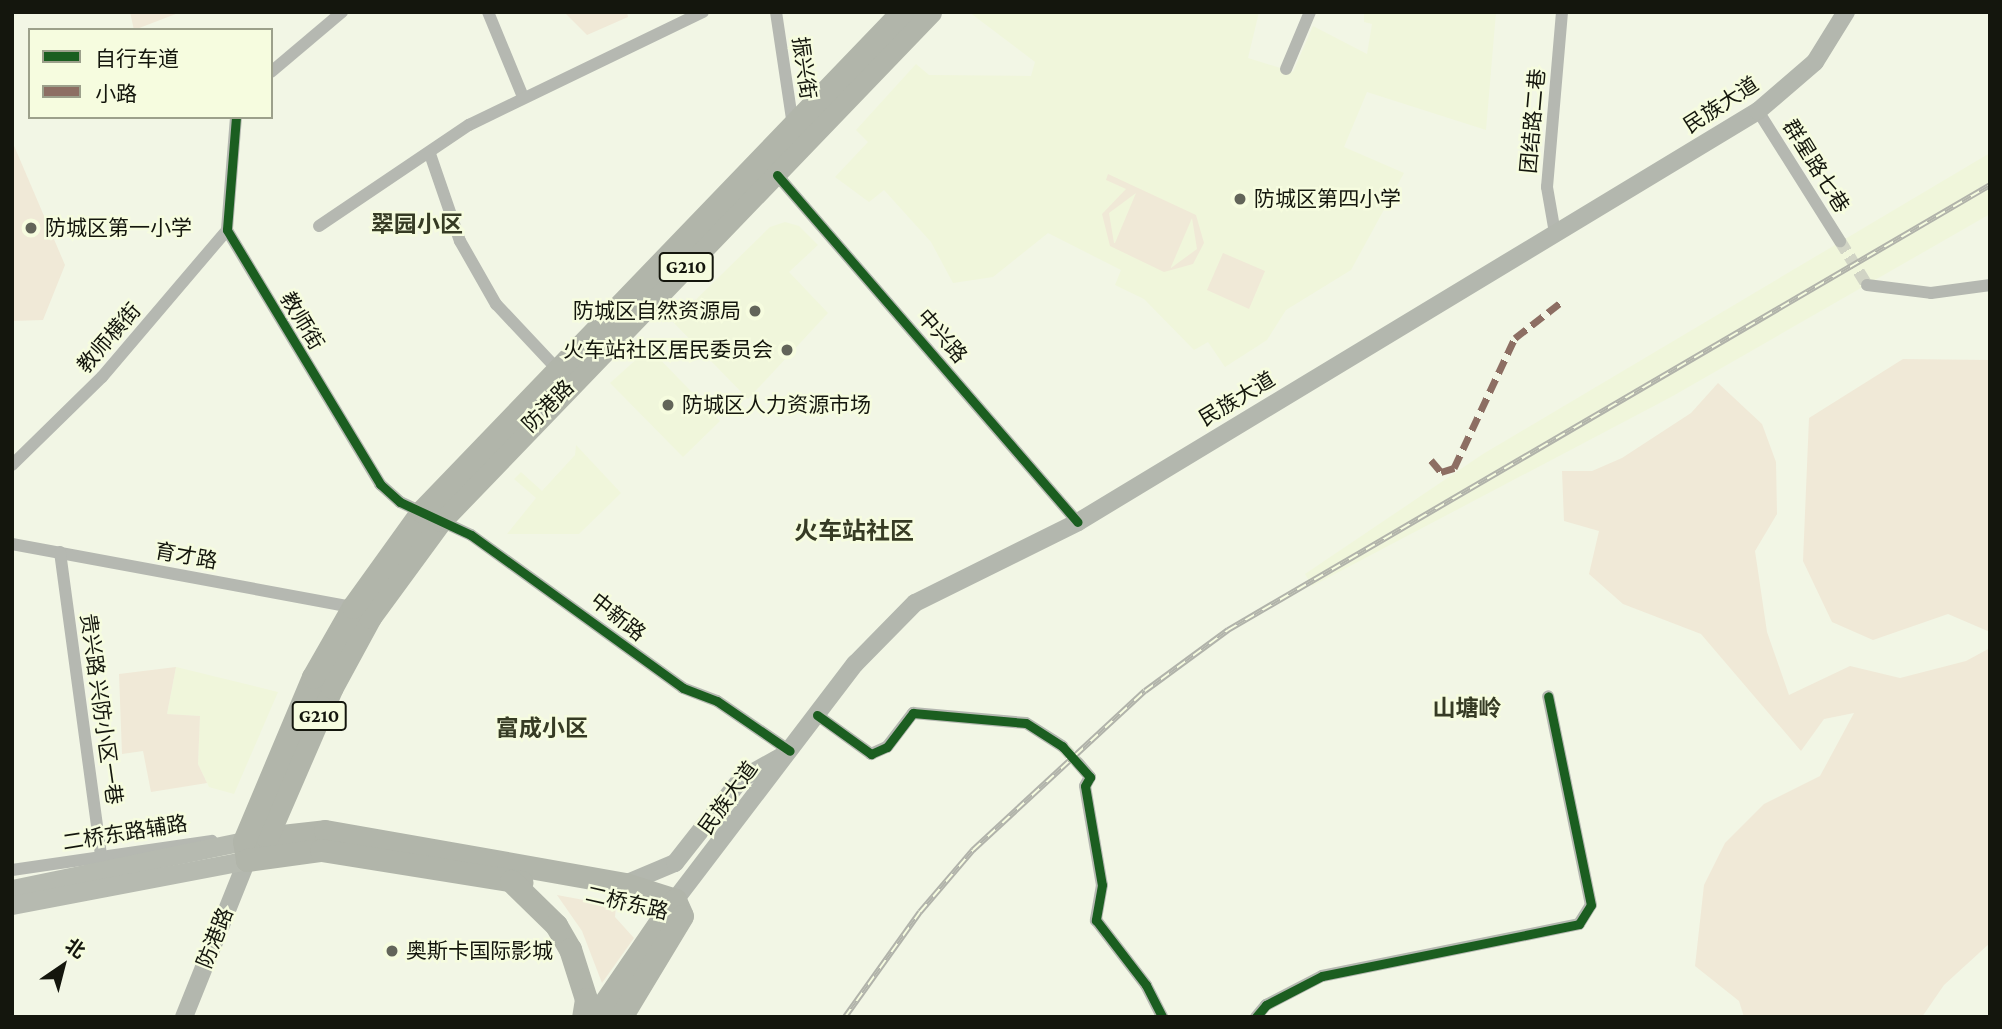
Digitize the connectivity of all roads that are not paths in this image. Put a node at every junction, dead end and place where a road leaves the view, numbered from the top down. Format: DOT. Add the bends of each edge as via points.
graph roads {
  1 [pos="342,12"];
  2 [pos="488,12"];
  3 [pos="703,12"];
  4 [pos="776,12"];
  5 [pos="902,12"];
  6 [pos="930,12"];
  7 [pos="1310,12"];
  8 [pos="1562,12"];
  9 [pos="1835,12"];
  10 [pos="1846,12"];
  11 [pos="1861,12"];
  12 [pos="1831,41"];
  13 [pos="1286,69"];
  14 [pos="273,70"];
  15 [pos="523,97"];
  16 [pos="1758,111"];
  17 [pos="236,119"];
  18 [pos="793,130"];
  19 [pos="430,154"];
  20 [pos="777,175"];
  21 [pos="319,226"];
  22 [pos="227,230"];
  23 [pos="1555,233"];
  24 [pos="1840,241"];
  25 [pos="1867,285"];
  26 [pos="1990,285"];
  27 [pos="556,368"];
  28 [pos="12,465"];
  29 [pos="432,515"];
  30 [pos="1078,522"];
  31 [pos="12,544"];
  32 [pos="60,552"];
  33 [pos="353,607"];
  34 [pos="1548,696"];
  35 [pos="817,715"];
  36 [pos="1062,746"];
  37 [pos="790,751"];
  38 [pos="1077,763"];
  39 [pos="267,837"];
  40 [pos="246,850"];
  41 [pos="102,863"];
  42 [pos="12,870"];
  43 [pos="511,881"];
  44 [pos="625,884"];
  45 [pos="12,889"];
  46 [pos="12,905"];
  47 [pos="674,909"];
  48 [pos="184,1017"];
  49 [pos="583,1017"];
  50 [pos="595,1017"];
  51 [pos="621,1017"];
  52 [pos="1162,1017"];
  53 [pos="1256,1017"];
  1 -- 14 [label="street"];
  2 -- 15 [label="street"];
  3 -- 15 [label="street"];
  4 -- 18 [label="street, 振兴街"];
  5 -- 18 [label="highway, 防港路 / G210"];
  6 -- 20 [label="highway, 防港路 / G210"];
  7 -- 13 [label="street"];
  8 -- 23 [label="street, 团结路二巷" via="1547,187"];
  9 -- 12 [label="main road"];
  10 -- 12 [label="main road, 民族大道"];
  11 -- 12 [label="main road"];
  12 -- 16 [label="main road, 民族大道"];
  15 -- 19 [label="street"];
  16 -- 23 [label="main road, 民族大道"];
  16 -- 24 [label="street, 群星路七巷"];
  17 -- 22 [label="street"];
  18 -- 27 [label="highway, 防港路 / G210"];
  19 -- 21 [label="street"];
  19 -- 27 [label="street" via="460,242 496,303"];
  20 -- 29 [label="highway, 防港路 / G210"];
  20 -- 30 [label="street, 中兴路"];
  22 -- 28 [label="street, 教师横街" via="102,377"];
  22 -- 29 [label="street, 教师街" via="380,484"];
  23 -- 30 [label="main road, 民族大道"];
  25 -- 26 [label="street" via="1931,293"];
  27 -- 29 [label="highway, 防港路 / G210"];
  29 -- 33 [label="highway, 防港路 / G210"];
  29 -- 37 [label="street, 中新路" via="622,638 683,688 717,702"];
  29 -- 39 [label="highway, 防港路 / G210" via="345,663"];
  30 -- 35 [label="main road, 民族大道" via="915,603 874,640"];
  31 -- 32 [label="street, 育才路"];
  32 -- 33 [label="street, 育才路"];
  32 -- 41 [label="street, 贵兴路 兴防小区一巷"];
  33 -- 40 [label="highway, 防港路 / G210" via="313,677"];
  34 -- 53 [label="street" via="1591,905 1579,924 1322,976 1266,1005"];
  35 -- 36 [label="street" via="871,754 887,747 913,713 1026,723"];
  35 -- 37 [label="main road, 民族大道"];
  37 -- 44 [label="main road" via="741,779 676,863"];
  37 -- 47 [label="main road, 民族大道"];
  38 -- 52 [label="street" via="1090,777 1085,786 1102,886 1096,920 1146,985"];
  39 -- 40 [label="highway, 防港路 / G210"];
  39 -- 44 [label="highway, 二桥东路" via="325,831"];
  40 -- 41 [label="main road, 二桥东路"];
  40 -- 43 [label="highway, 二桥东路" via="321,850"];
  40 -- 46 [label="main road, 二桥东路"];
  40 -- 48 [label="main road, 防港路"];
  41 -- 42 [label="street, 二桥东路辅路"];
  41 -- 45 [label="main road, 二桥东路"];
  43 -- 47 [label="highway, 二桥东路"];
  43 -- 49 [label="highway" via="556,925 570,949 586,999"];
  44 -- 47 [label="highway, 二桥东路"];
  47 -- 50 [label="highway"];
  47 -- 51 [label="highway"];
}
